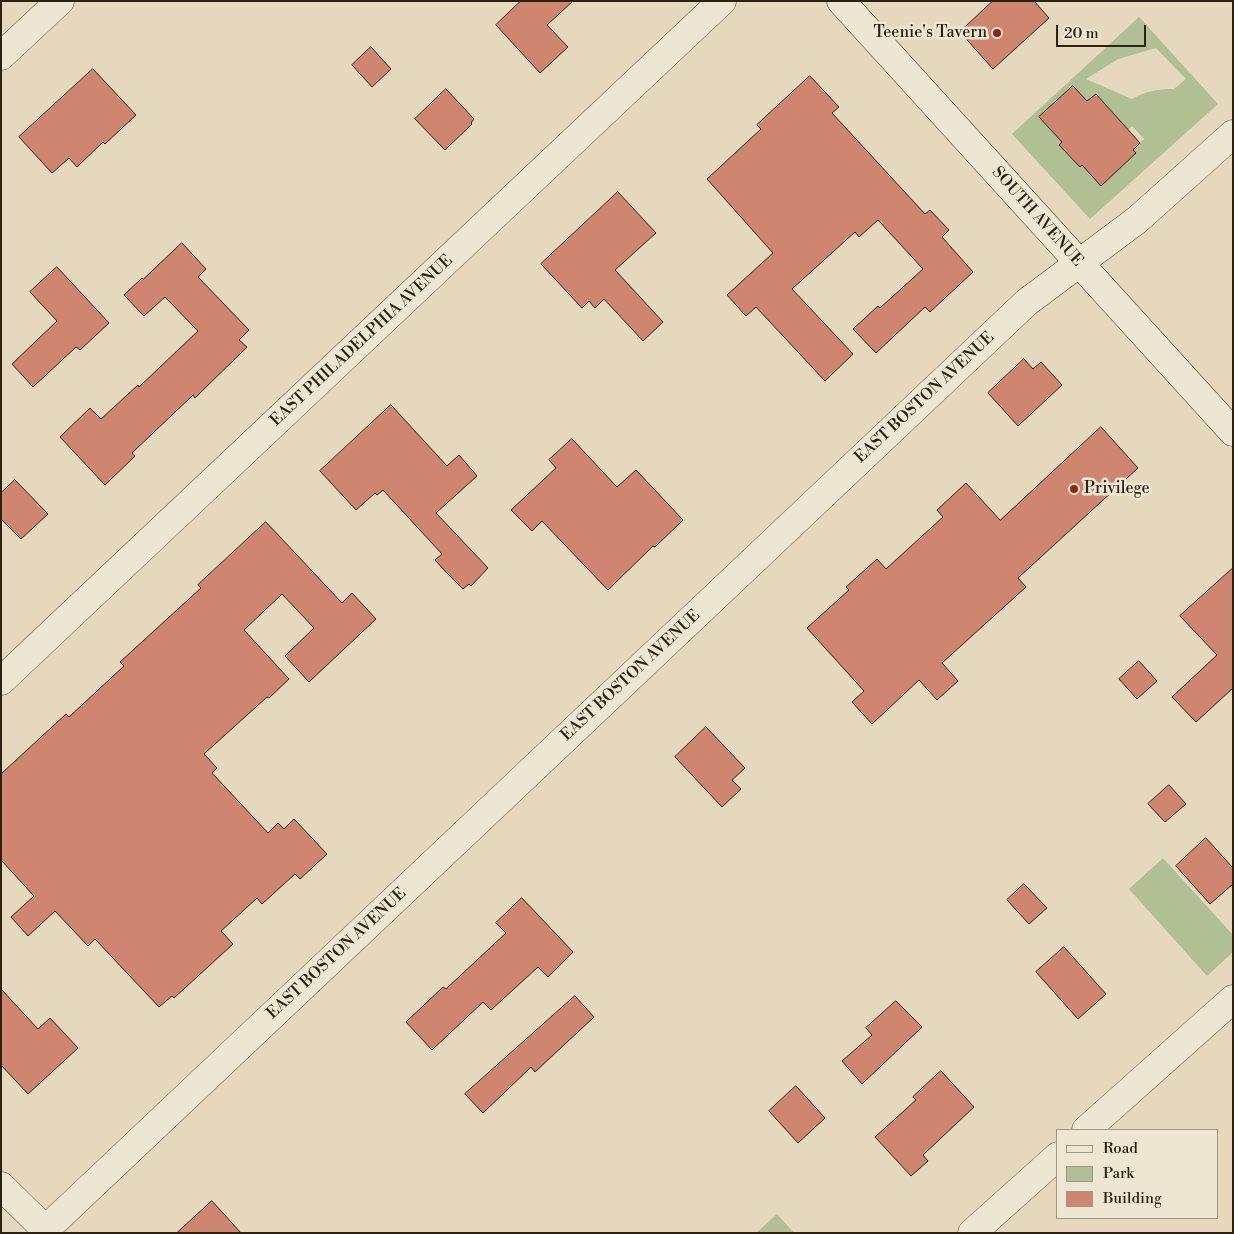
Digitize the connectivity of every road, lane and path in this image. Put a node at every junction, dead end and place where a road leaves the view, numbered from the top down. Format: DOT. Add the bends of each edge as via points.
graph roads {
  1 [pos="60,1"];
  2 [pos="722,1"];
  3 [pos="841,1"];
  4 [pos="1,56"];
  5 [pos="1233,134"];
  6 [pos="1079,262"];
  7 [pos="1233,432"];
  8 [pos="1,681"];
  9 [pos="1233,998"];
  10 [pos="1087,1129"];
  11 [pos="1056,1158"];
  12 [pos="1,1186"];
  13 [pos="45,1232"];
  14 [pos="972,1233"];
  1 -- 4 [label="street"];
  2 -- 8 [label="street, EAST PHILADELPHIA AVENUE"];
  3 -- 6 [label="street, SOUTH AVENUE"];
  5 -- 6 [label="street, EAST BOSTON AVENUE" via="1138,220"];
  6 -- 7 [label="street, SOUTH AVENUE"];
  6 -- 13 [label="street, EAST BOSTON AVENUE" via="1020,308"];
  9 -- 10 [label="street"];
  11 -- 14 [label="street"];
  12 -- 13 [label="street"];
}
